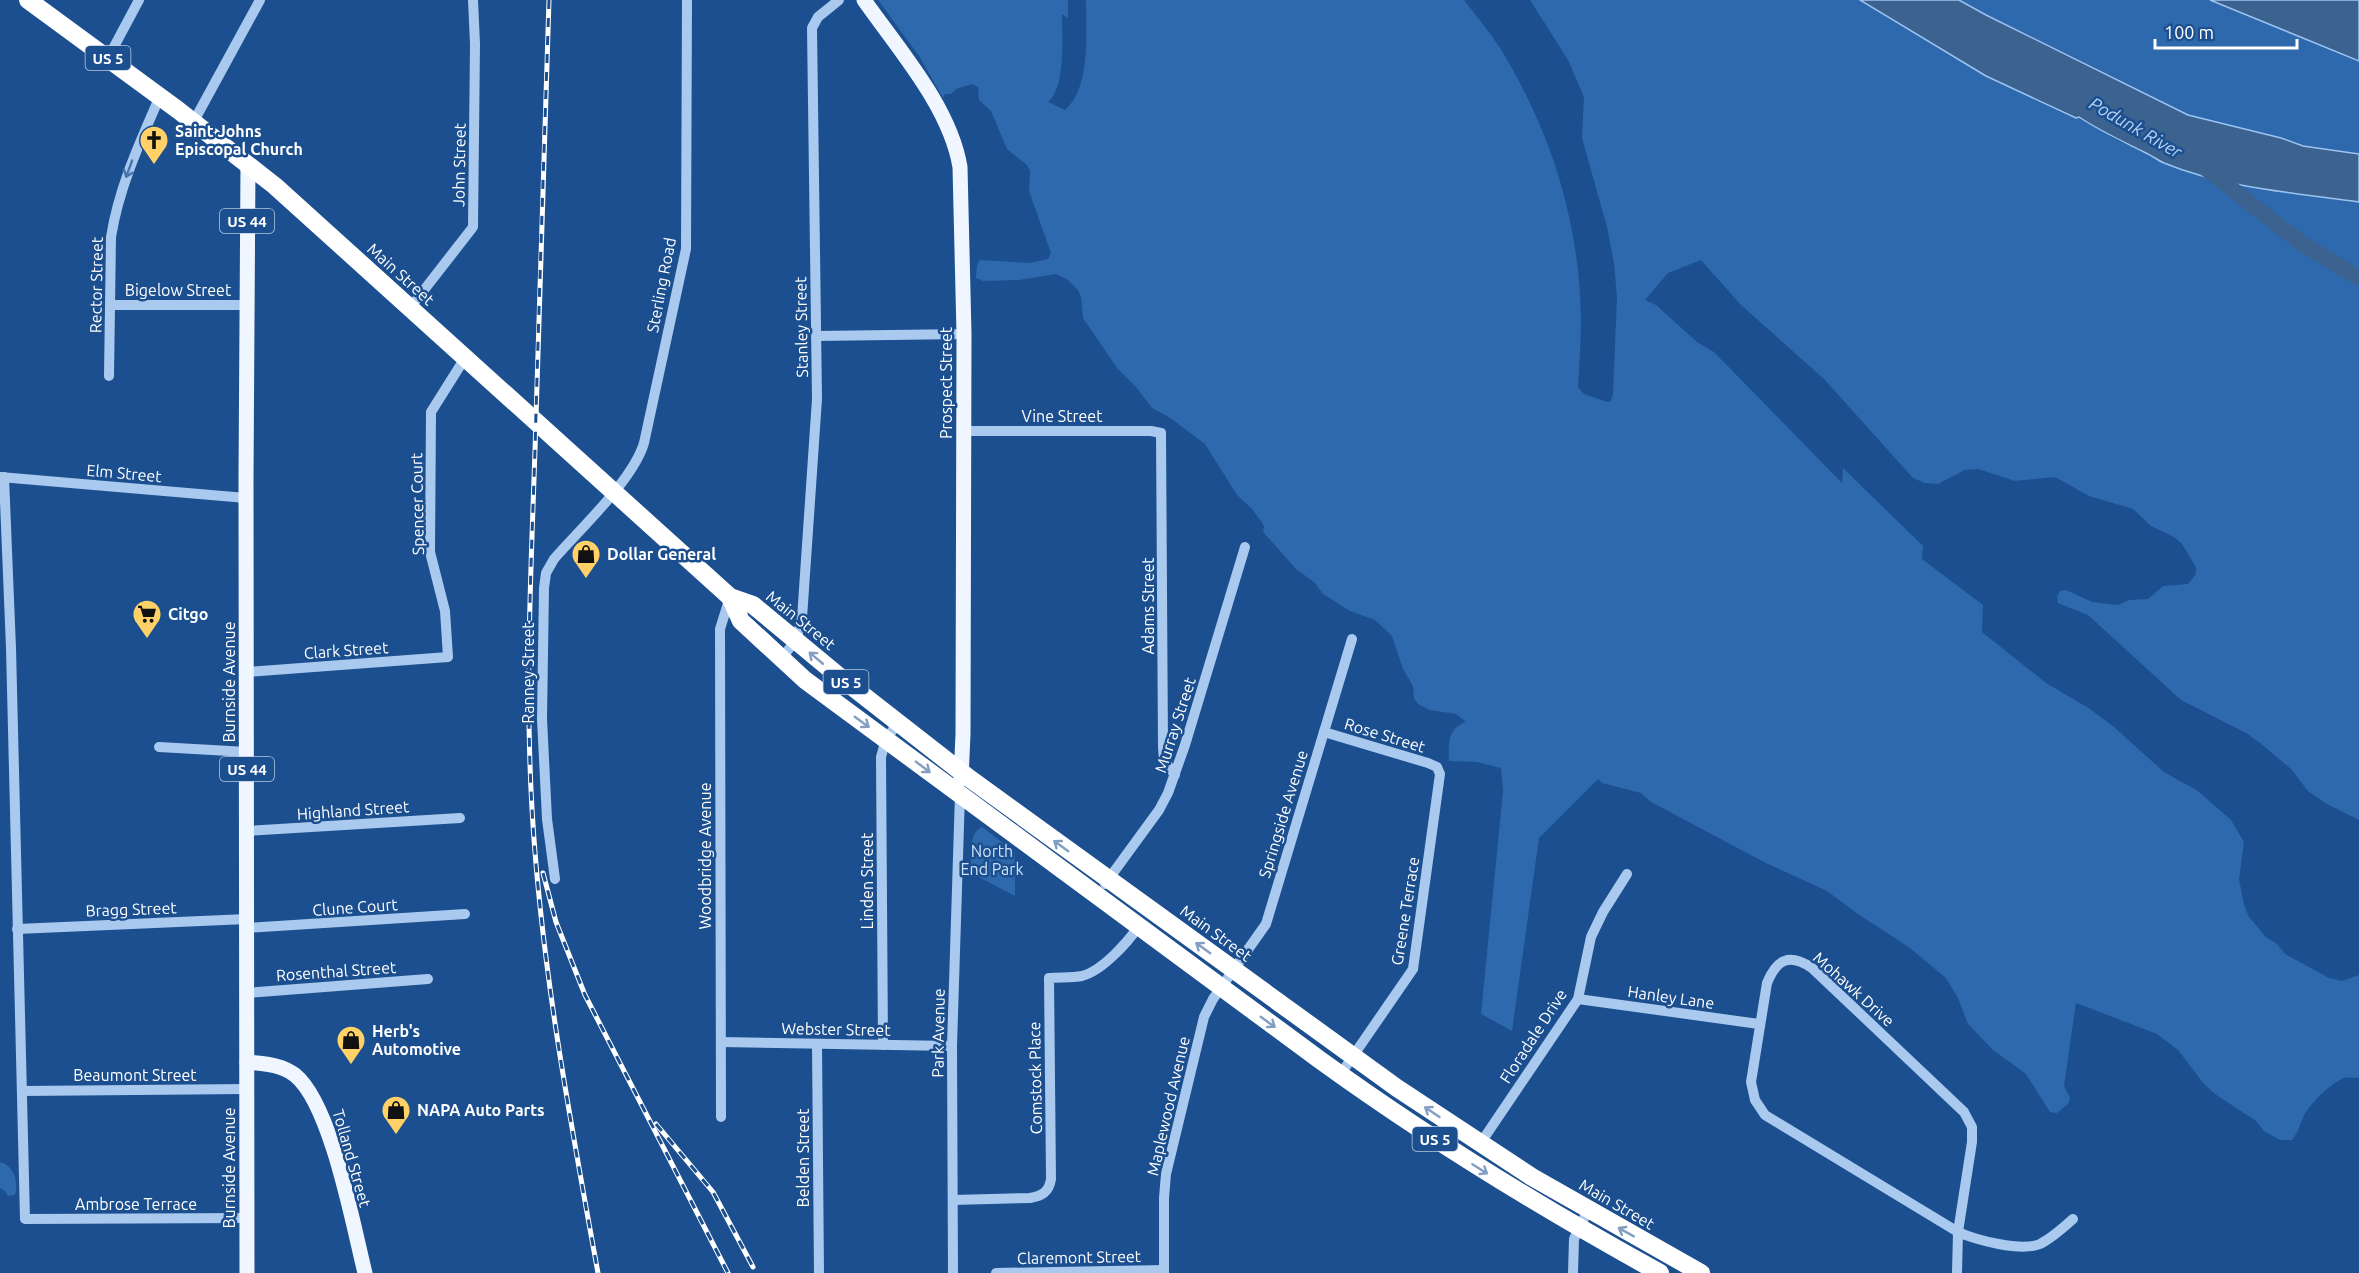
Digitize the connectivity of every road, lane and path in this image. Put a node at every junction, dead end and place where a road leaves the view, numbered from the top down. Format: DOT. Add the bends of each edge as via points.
graph roads {
  1 [pos="28,0"];
  2 [pos="139,0"];
  3 [pos="260,0"];
  4 [pos="473,0"];
  5 [pos="687,0"];
  6 [pos="839,0"];
  7 [pos="864,0"];
  8 [pos="108,58"];
  9 [pos="160,96"];
  10 [pos="194,121"];
  11 [pos="248,164"];
  12 [pos="111,305"];
  13 [pos="246,305"];
  14 [pos="410,308"];
  15 [pos="964,334"];
  16 [pos="816,336"];
  17 [pos="465,358"];
  18 [pos="109,376"];
  19 [pos="964,431"];
  20 [pos="1161,433"];
  21 [pos="2,477"];
  22 [pos="613,491"];
  23 [pos="246,498"];
  24 [pos="1245,547"];
  25 [pos="730,597"];
  26 [pos="1352,639"];
  27 [pos="796,640"];
  28 [pos="6,649"];
  29 [pos="448,657"];
  30 [pos="782,659"];
  31 [pos="247,672"];
  32 [pos="898,723"];
  33 [pos="1324,732"];
  34 [pos="886,739"];
  35 [pos="159,747"];
  36 [pos="247,752"];
  37 [pos="1437,767"];
  38 [pos="961,772"];
  39 [pos="1175,775"];
  40 [pos="960,794"];
  41 [pos="460,818"];
  42 [pos="247,831"];
  43 [pos="1627,874"];
  44 [pos="555,879"];
  45 [pos="1108,880"];
  46 [pos="1097,896"];
  47 [pos="465,914"];
  48 [pos="247,923"];
  49 [pos="1139,926"];
  50 [pos="17,929"];
  51 [pos="1234,970"];
  52 [pos="428,979"];
  53 [pos="1221,987"];
  54 [pos="246,993"];
  55 [pos="1578,999"];
  56 [pos="1759,1024"];
  57 [pos="721,1042"];
  58 [pos="817,1044"];
  59 [pos="883,1045"];
  60 [pos="952,1046"];
  61 [pos="1352,1057"];
  62 [pos="247,1062"];
  63 [pos="1340,1075"];
  64 [pos="248,1089"];
  65 [pos="22,1091"];
  66 [pos="721,1117"];
  67 [pos="1480,1144"];
  68 [pos="953,1200"];
  69 [pos="1588,1210"];
  70 [pos="247,1218"];
  71 [pos="2073,1219"];
  72 [pos="1578,1228"];
  73 [pos="1958,1232"];
  74 [pos="1690,1271"];
  75 [pos="1164,1272"];
  76 [pos="247,1273"];
  77 [pos="365,1273"];
  78 [pos="819,1273"];
  79 [pos="953,1273"];
  80 [pos="996,1273"];
  81 [pos="1573,1273"];
  82 [pos="1660,1273"];
  83 [pos="1957,1273"];
  1 -- 8 [label="highway, Main Street / US 5"];
  2 -- 8 [label="street"];
  3 -- 10 [label="street"];
  4 -- 14 [label="street, John Street" via="473,227"];
  5 -- 22 [label="street, Sterling Road" via="686,249 641,451"];
  6 -- 16 [label="street, Stanley Street" via="818,17 812,28"];
  7 -- 15 [label="main road, Prospect Street" via="941,111 954,142 962,199"];
  8 -- 9 [label="highway, Main Street / US 5"];
  9 -- 10 [label="highway, Main Street / US 5"];
  9 -- 12 [label="street, Rector Street, one-way" via="128,170 113,225"];
  10 -- 11 [label="highway, Main Street / US 5"];
  11 -- 13 [label="main road, Burnside Avenue / US 44"];
  11 -- 14 [label="highway, Main Street / US 5"];
  12 -- 13 [label="street, Bigelow Street"];
  12 -- 18 [label="street, Rector Street"];
  13 -- 23 [label="main road, Burnside Avenue / US 44"];
  14 -- 17 [label="highway, Main Street / US 5"];
  15 -- 16 [label="street"];
  15 -- 19 [label="main road, Prospect Street"];
  16 -- 27 [label="street, Stanley Street" via="816,411 802,618"];
  17 -- 22 [label="highway, Main Street / US 5"];
  17 -- 29 [label="street, Spencer Court" via="431,412 430,552 445,611"];
  19 -- 20 [label="street, Vine Street"];
  19 -- 38 [label="main road, Prospect Street"];
  20 -- 39 [label="street, Adams Street" via="1163,747 1164,760"];
  21 -- 23 [label="street, Elm Street"];
  21 -- 28 [label="street"];
  22 -- 25 [label="highway, Main Street / US 5"];
  22 -- 44 [label="street, Ranney Street" via="546,573 542,719 547,819"];
  23 -- 31 [label="main road, Burnside Avenue / US 44"];
  24 -- 39 [label="street, Murray Street"];
  25 -- 27 [label="highway, Main Street / US 5" via="753,604"];
  25 -- 30 [label="highway, Main Street / US 5" via="741,621"];
  25 -- 57 [label="street, Woodbridge Avenue" via="720,629"];
  26 -- 33 [label="street, Springside Avenue"];
  27 -- 30 [label="street, Stanley Street"];
  32 -- 27 [label="highway, Main Street / US 5, one-way"];
  28 -- 50 [label="street"];
  29 -- 31 [label="street, Clark Street"];
  30 -- 34 [label="highway, Main Street / US 5, one-way"];
  31 -- 36 [label="main road, Burnside Avenue / US 44"];
  32 -- 34 [label="street, Linden Street"];
  32 -- 38 [label="highway, Main Street / US 5"];
  33 -- 37 [label="street, Rose Street"];
  33 -- 51 [label="street, Springside Avenue" via="1266,924"];
  34 -- 40 [label="highway, Main Street / US 5, one-way"];
  34 -- 59 [label="street, Linden Street" via="880,757"];
  35 -- 36 [label="street"];
  36 -- 42 [label="main road, Burnside Avenue / US 44"];
  37 -- 61 [label="street, Greene Terrace" via="1439,783 1413,969"];
  38 -- 40 [label="main road, Prospect Street"];
  45 -- 38 [label="highway, Main Street / US 5, one-way"];
  39 -- 45 [label="street, Murray Street" via="1159,810"];
  40 -- 46 [label="highway, Main Street / US 5"];
  40 -- 60 [label="street, Park Avenue"];
  41 -- 42 [label="street, Highland Street"];
  42 -- 48 [label="main road, Burnside Avenue / US 44"];
  43 -- 55 [label="street, Floradale Drive" via="1591,937"];
  45 -- 46 [label="street, Murray Street"];
  51 -- 45 [label="highway, Main Street / US 5, one-way"];
  46 -- 49 [label="highway, Main Street / US 5"];
  47 -- 48 [label="street, Clune Court"];
  48 -- 50 [label="street, Bragg Street"];
  48 -- 54 [label="main road, Burnside Avenue / US 44"];
  49 -- 53 [label="highway, Main Street / US 5"];
  49 -- 68 [label="street, Comstock Place" via="1121,948 1091,972 1049,978 1052,1179 1048,1190 1030,1198"];
  50 -- 65 [label="street"];
  51 -- 53 [label="street, Springside Avenue"];
  51 -- 61 [label="highway, Main Street / US 5"];
  52 -- 54 [label="street, Rosenthal Street"];
  53 -- 63 [label="highway, Main Street / US 5, one-way"];
  53 -- 75 [label="street, Maplewood Avenue" via="1204,1017 1166,1174"];
  54 -- 62 [label="main road, Burnside Avenue / US 44"];
  55 -- 56 [label="street, Hanley Lane"];
  55 -- 67 [label="street, Floradale Drive"];
  56 -- 73 [label="street, Mohawk Drive" via="1751,1082 1755,1100 1765,1115"];
  56 -- 73 [label="street, Mohawk Drive" via="1772,970 1784,960 1798,959 1964,1112 1972,1127 1972,1142"];
  57 -- 58 [label="street, Webster Street"];
  57 -- 66 [label="street, Woodbridge Avenue"];
  58 -- 59 [label="street, Webster Street"];
  58 -- 78 [label="street, Belden Street"];
  59 -- 60 [label="street, Webster Street"];
  60 -- 68 [label="street, Park Avenue"];
  61 -- 63 [label="street, Greene Terrace"];
  67 -- 61 [label="highway, Main Street / US 5, one-way"];
  62 -- 64 [label="main road, Burnside Avenue / US 44"];
  62 -- 77 [label="main road, Tolland Street" via="281,1067 311,1093 335,1155"];
  63 -- 72 [label="highway, Main Street / US 5, one-way"];
  64 -- 65 [label="street, Beaumont Street"];
  64 -- 70 [label="main road, Burnside Avenue / US 44"];
  65 -- 70 [label="street, Ambrose Terrace" via="25,1219"];
  67 -- 69 [label="highway, Main Street / US 5"];
  68 -- 79 [label="street, Park Avenue"];
  69 -- 72 [label="street"];
  74 -- 69 [label="highway, Main Street / US 5, one-way"];
  70 -- 76 [label="main road, Burnside Avenue / US 44"];
  71 -- 73 [label="street" via="2038,1245 1990,1241"];
  72 -- 81 [label="street" via="1573,1243"];
  72 -- 82 [label="highway, Main Street / US 5"];
  73 -- 83 [label="street, Mohawk Drive"];
  75 -- 80 [label="street, Claremont Street"];
}
